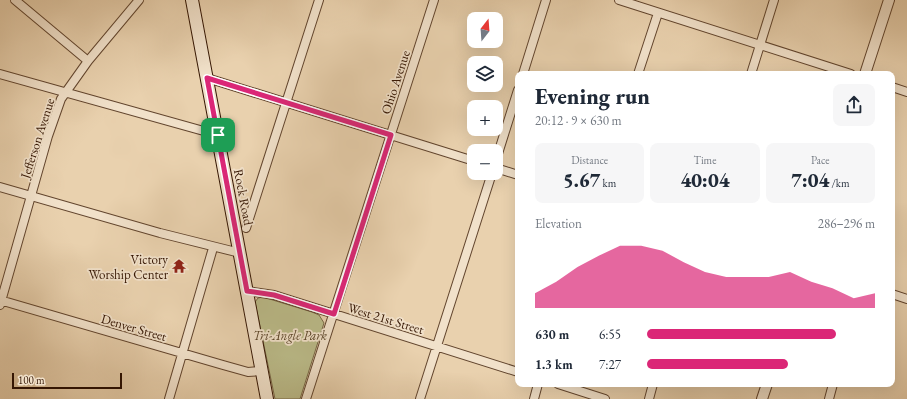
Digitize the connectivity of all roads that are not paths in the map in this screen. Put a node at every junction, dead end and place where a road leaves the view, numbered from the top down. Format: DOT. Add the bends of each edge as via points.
graph roads {
  1 [pos="15,0"];
  2 [pos="139,0"];
  3 [pos="192,0"];
  4 [pos="319,0"];
  5 [pos="434,0"];
  6 [pos="546,0"];
  7 [pos="618,0"];
  8 [pos="774,0"];
  9 [pos="888,0"];
  10 [pos="658,13"];
  11 [pos="760,45"];
  12 [pos="88,61"];
  13 [pos="524,71"];
  14 [pos="639,71"];
  15 [pos="752,71"];
  16 [pos="842,71"];
  17 [pos="866,71"];
  18 [pos="0,74"];
  19 [pos="207,78"];
  20 [pos="895,88"];
  21 [pos="65,92"];
  22 [pos="907,92"];
  23 [pos="515,100"];
  24 [pos="286,102"];
  25 [pos="218,135"];
  26 [pos="391,135"];
  27 [pos="501,144"];
  28 [pos="467,159"];
  29 [pos="503,170"];
  30 [pos="515,174"];
  31 [pos="490,180"];
  32 [pos="0,187"];
  33 [pos="31,196"];
  34 [pos="246,228"];
  35 [pos="213,248"];
  36 [pos="240,253"];
  37 [pos="247,291"];
  38 [pos="895,295"];
  39 [pos="907,299"];
  40 [pos="0,302"];
  41 [pos="334,314"];
  42 [pos="438,346"];
  43 [pos="182,353"];
  44 [pos="261,371"];
  45 [pos="515,371"];
  46 [pos="537,387"];
  47 [pos="567,387"];
  48 [pos="652,387"];
  49 [pos="766,387"];
  50 [pos="832,387"];
  51 [pos="168,399"];
  52 [pos="266,399"];
  53 [pos="306,399"];
  54 [pos="420,399"];
  55 [pos="534,399"];
  56 [pos="605,399"];
  57 [pos="648,399"];
  58 [pos="762,399"];
  59 [pos="829,399"];
  1 -- 12 [label="street"];
  2 -- 12 [label="street, Jefferson Avenue"];
  3 -- 19 [label="main road, Rock Road"];
  4 -- 24 [label="street"];
  5 -- 26 [label="street, Ohio Avenue"];
  6 -- 13 [label="street"];
  7 -- 10 [label="street"];
  8 -- 11 [label="street"];
  9 -- 17 [label="street"];
  10 -- 11 [label="street"];
  10 -- 14 [label="street"];
  11 -- 15 [label="street"];
  11 -- 16 [label="street"];
  12 -- 21 [label="street, Jefferson Avenue"];
  18 -- 21 [label="street"];
  19 -- 24 [label="street"];
  19 -- 25 [label="main road, Rock Road"];
  20 -- 22 [label="street"];
  21 -- 25 [label="street"];
  21 -- 33 [label="street, Jefferson Avenue" via="58,105"];
  23 -- 27 [label="street"];
  24 -- 26 [label="street"];
  24 -- 34 [label="street"];
  25 -- 36 [label="main road, Rock Road"];
  26 -- 28 [label="street"];
  26 -- 41 [label="street, Ohio Avenue"];
  29 -- 30 [label="street"];
  31 -- 42 [label="street"];
  32 -- 33 [label="street"];
  33 -- 35 [label="street"];
  33 -- 40 [label="street, Jefferson Avenue"];
  35 -- 36 [label="street"];
  35 -- 43 [label="street"];
  36 -- 37 [label="main road, Rock Road"];
  37 -- 41 [label="street, West 21st Street" via="274,295"];
  37 -- 44 [label="main road, Rock Road"];
  38 -- 39 [label="street"];
  40 -- 43 [label="street, Denver Street"];
  41 -- 42 [label="street, West 21st Street"];
  41 -- 53 [label="street, Ohio Avenue"];
  42 -- 45 [label="street, West 21st Street"];
  42 -- 54 [label="street"];
  43 -- 44 [label="street, Denver Street" via="248,372"];
  43 -- 51 [label="street"];
  44 -- 52 [label="main road, Rock Road"];
  46 -- 55 [label="street"];
  47 -- 56 [label="street"];
  48 -- 57 [label="street"];
  49 -- 58 [label="street"];
  50 -- 59 [label="street"];
}
